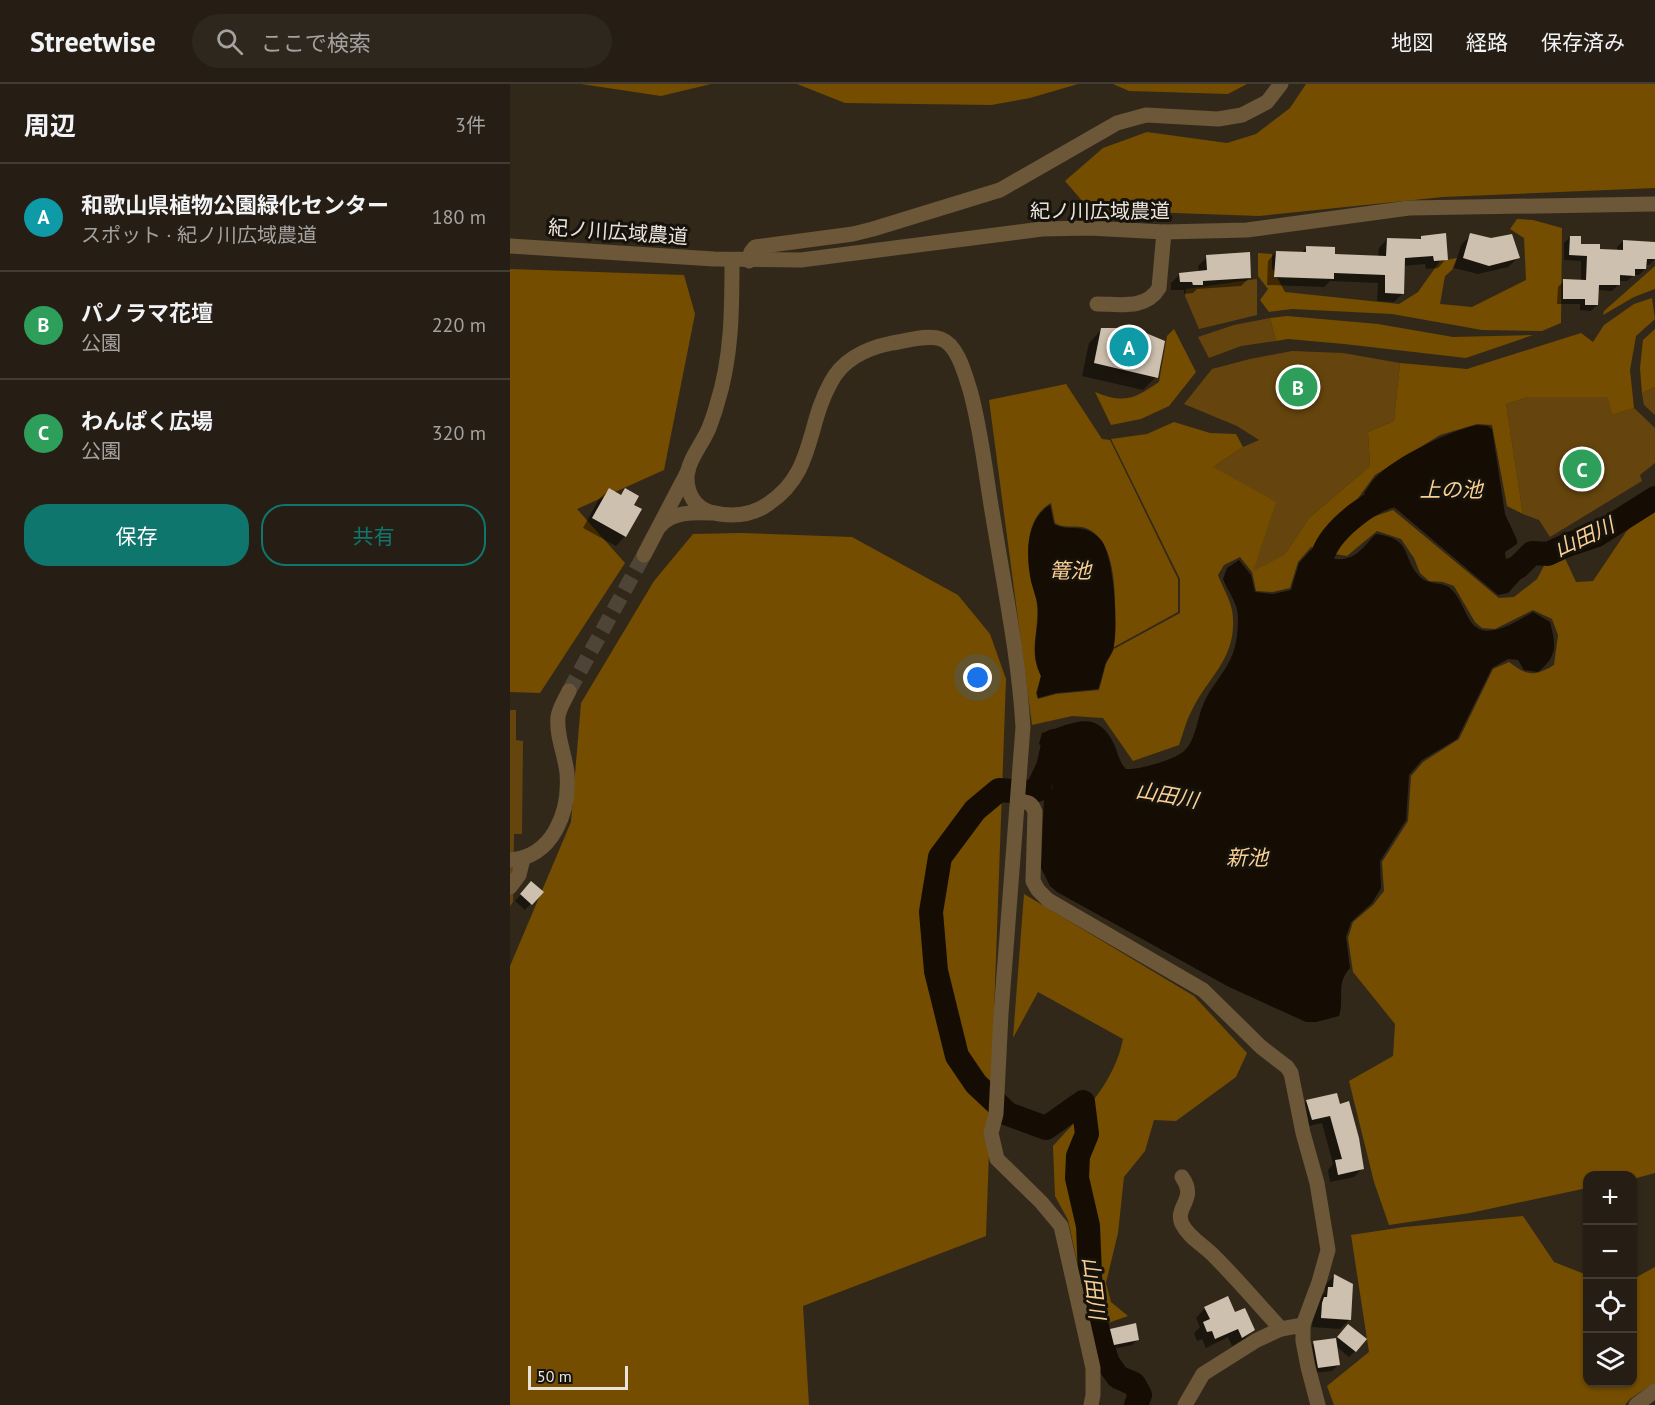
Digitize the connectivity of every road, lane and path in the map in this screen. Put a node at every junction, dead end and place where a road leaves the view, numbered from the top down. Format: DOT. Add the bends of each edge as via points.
graph roads {
  1 [pos="1281,84"];
  2 [pos="1655,204"];
  3 [pos="1164,232"];
  4 [pos="512,243"];
  5 [pos="732,260"];
  6 [pos="749,261"];
  7 [pos="1097,304"];
  8 [pos="688,471"];
  9 [pos="717,514"];
  10 [pos="658,528"];
  11 [pos="644,555"];
  12 [pos="569,692"];
  13 [pos="1018,801"];
  14 [pos="516,860"];
  15 [pos="510,887"];
  16 [pos="1182,1177"];
  17 [pos="1303,1325"];
  18 [pos="1281,1329"];
  19 [pos="1655,1391"];
  20 [pos="1091,1405"];
  21 [pos="1185,1405"];
  22 [pos="1318,1405"];
  23 [pos="1636,1405"];
  1 -- 6 [label="street" via="1267,102 1242,115 1218,119 1146,115 1117,123 1000,190 853,234 755,247"];
  2 -- 3 [label="street, 紀ノ川広域農道" via="1409,208 1247,230"];
  3 -- 6 [label="street, 紀ノ川広域農道" via="1042,229 819,258"];
  3 -- 7 [label="street" via="1159,288 1155,294 1139,304"];
  4 -- 5 [label="street, 紀ノ川広域農道"];
  5 -- 6 [label="street, 紀ノ川広域農道"];
  5 -- 8 [label="street" via="727,367 709,428"];
  8 -- 9 [label="street" via="688,487 695,504"];
  8 -- 10 [label="street"];
  9 -- 10 [label="street" via="680,515 664,520"];
  9 -- 13 [label="street" via="755,511 791,485 828,387 856,356 877,346 938,338 950,344 970,389 1002,571 1022,709"];
  10 -- 11 [label="street"];
  12 -- 14 [label="street" via="558,718 567,775 564,808 547,844"];
  13 -- 17 [label="street" via="1034,806 1034,881 1048,900 1203,990 1291,1073 1328,1250"];
  13 -- 20 [label="street" via="1000,1014 996,1114 991,1133 998,1159 1061,1226 1093,1368"];
  14 -- 15 [label="street" via="519,875"];
  16 -- 18 [label="street" via="1189,1186 1181,1222"];
  17 -- 18 [label="street"];
  17 -- 22 [label="street"];
  18 -- 21 [label="street" via="1203,1374"];
  19 -- 23 [label="street"];
}
